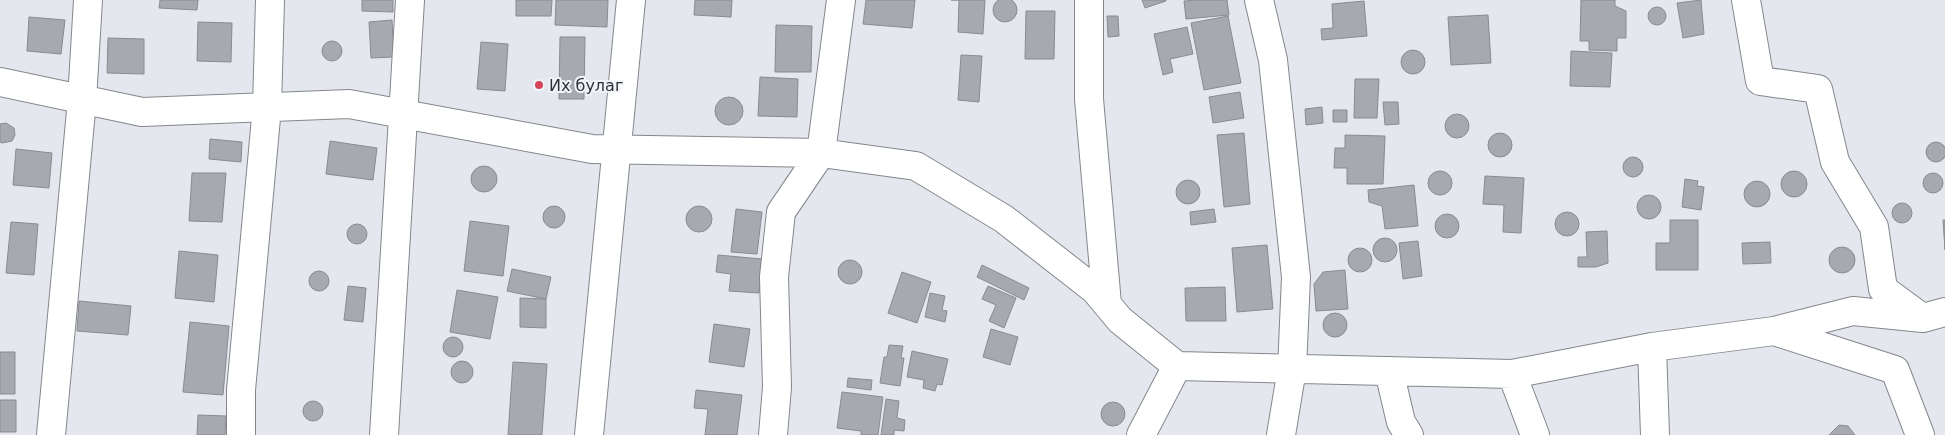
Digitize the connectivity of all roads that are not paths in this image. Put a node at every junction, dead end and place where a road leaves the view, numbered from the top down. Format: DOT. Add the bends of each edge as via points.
graph roads {
  1 [pos="88,0"];
  2 [pos="270,0"];
  3 [pos="410,0"];
  4 [pos="631,0"];
  5 [pos="841,0"];
  6 [pos="1089,0"];
  7 [pos="1259,0"];
  8 [pos="1746,0"];
  9 [pos="0,82"];
  10 [pos="82,100"];
  11 [pos="267,107"];
  12 [pos="402,114"];
  13 [pos="618,150"];
  14 [pos="821,153"];
  15 [pos="1107,304"];
  16 [pos="1934,315"];
  17 [pos="1774,330"];
  18 [pos="1652,347"];
  19 [pos="1177,366"];
  20 [pos="1292,369"];
  21 [pos="1389,371"];
  22 [pos="1512,374"];
  23 [pos="51,435"];
  24 [pos="241,435"];
  25 [pos="384,435"];
  26 [pos="589,435"];
  27 [pos="773,435"];
  28 [pos="1141,435"];
  29 [pos="1280,435"];
  30 [pos="1409,435"];
  31 [pos="1535,435"];
  32 [pos="1655,435"];
  33 [pos="1920,435"];
  1 -- 10 [label="street"];
  2 -- 11 [label="street"];
  3 -- 12 [label="street"];
  4 -- 13 [label="street"];
  5 -- 14 [label="street"];
  6 -- 15 [label="street" via="1089,99"];
  7 -- 20 [label="street" via="1273,60 1296,277"];
  8 -- 16 [label="street" via="1760,81 1818,89 1835,162 1874,227 1883,290"];
  9 -- 10 [label="street"];
  10 -- 11 [label="street" via="142,112"];
  10 -- 23 [label="street"];
  11 -- 12 [label="street" via="348,104"];
  11 -- 24 [label="street" via="241,390"];
  12 -- 13 [label="street" via="592,149"];
  12 -- 25 [label="street"];
  13 -- 14 [label="street"];
  13 -- 26 [label="street"];
  14 -- 15 [label="street" via="916,166 1004,219 1095,290"];
  14 -- 27 [label="street" via="781,212 774,277 777,387"];
  15 -- 19 [label="street" via="1120,320"];
  16 -- 17 [label="street" via="1853,311"];
  17 -- 18 [label="street"];
  17 -- 33 [label="street" via="1895,370"];
  18 -- 22 [label="street"];
  18 -- 32 [label="street"];
  19 -- 20 [label="street"];
  19 -- 28 [label="street"];
  20 -- 21 [label="street"];
  20 -- 29 [label="street"];
  21 -- 22 [label="street"];
  21 -- 30 [label="street" via="1401,422"];
  22 -- 31 [label="street"];
}
